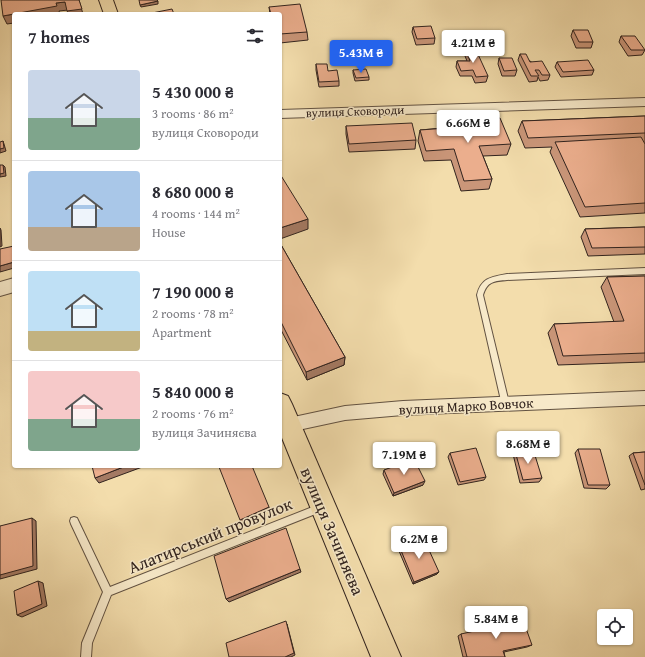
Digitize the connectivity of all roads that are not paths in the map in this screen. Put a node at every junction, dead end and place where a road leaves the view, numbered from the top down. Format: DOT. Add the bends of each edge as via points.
graph roads {
  1 [pos="106,0"];
  2 [pos="110,12"];
  3 [pos="645,102"];
  4 [pos="282,114"];
  5 [pos="645,271"];
  6 [pos="12,285"];
  7 [pos="0,288"];
  8 [pos="645,398"];
  9 [pos="505,403"];
  10 [pos="285,415"];
  11 [pos="323,507"];
  12 [pos="74,521"];
  13 [pos="108,592"];
  14 [pos="86,657"];
  15 [pos="386,657"];
  1 -- 2 [label="main road"];
  3 -- 4 [label="street, вулиця Сковороди"];
  5 -- 9 [label="lane" via="507,277 485,283 480,295"];
  6 -- 7 [label="street"];
  8 -- 9 [label="street, вулиця Марко Вовчок"];
  9 -- 10 [label="street, вулиця Марко Вовчок"];
  10 -- 11 [label="main road, вулиця Зачиняєва"];
  11 -- 13 [label="lane, Алатирський провулок"];
  11 -- 15 [label="main road, вулиця Зачиняєва"];
  12 -- 13 [label="lane"];
  13 -- 14 [label="lane" via="87,643"];
}
